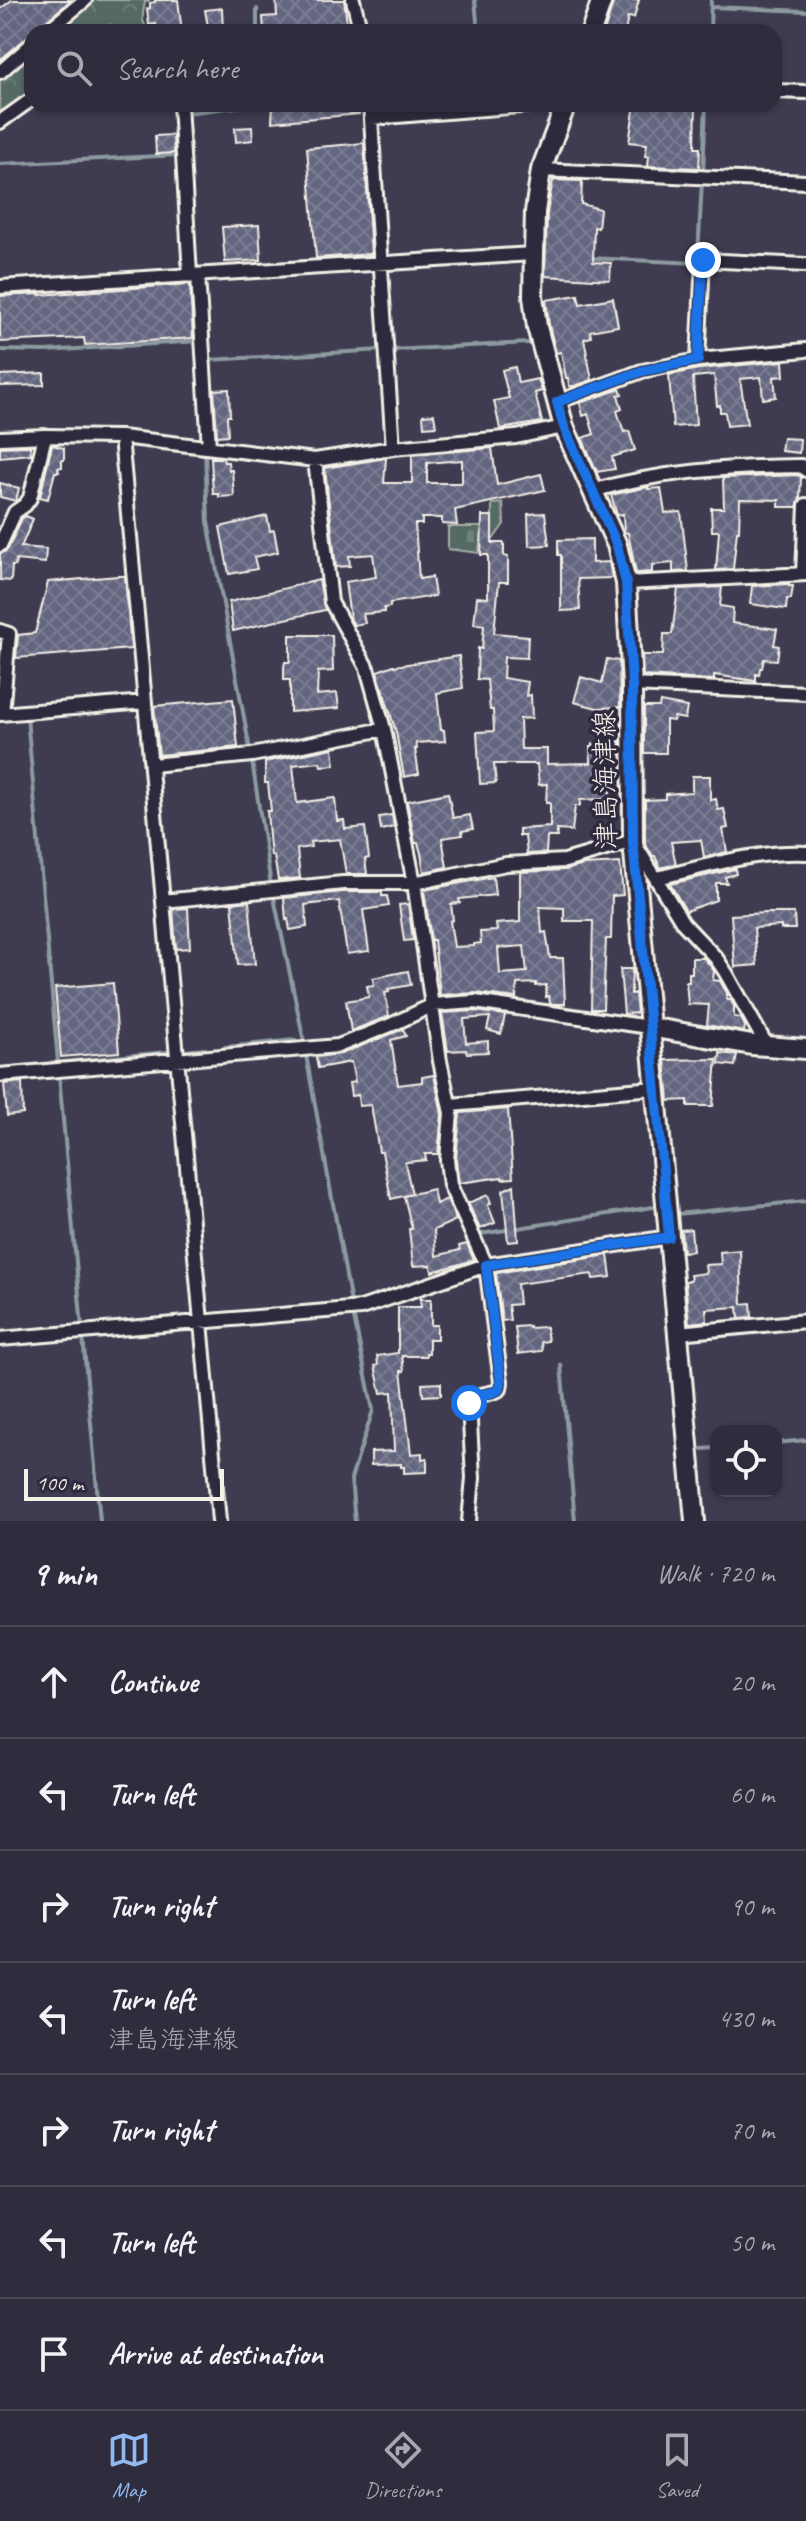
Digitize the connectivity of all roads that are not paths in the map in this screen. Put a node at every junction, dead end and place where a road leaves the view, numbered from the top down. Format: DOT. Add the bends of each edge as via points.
graph roads {
  1 [pos="85,0"];
  2 [pos="353,0"];
  3 [pos="602,0"];
  4 [pos="56,24"];
  5 [pos="359,24"];
  6 [pos="594,24"];
  7 [pos="24,51"];
  8 [pos="0,72"];
  9 [pos="782,91"];
  10 [pos="806,92"];
  11 [pos="24,105"];
  12 [pos="181,112"];
  13 [pos="371,112"];
  14 [pos="563,112"];
  15 [pos="0,122"];
  16 [pos="541,170"];
  17 [pos="806,182"];
  18 [pos="533,254"];
  19 [pos="381,264"];
  20 [pos="806,265"];
  21 [pos="194,275"];
  22 [pos="0,287"];
  23 [pos="806,350"];
  24 [pos="698,360"];
  25 [pos="557,402"];
  26 [pos="564,427"];
  27 [pos="45,436"];
  28 [pos="121,437"];
  29 [pos="0,438"];
  30 [pos="209,447"];
  31 [pos="393,448"];
  32 [pos="315,460"];
  33 [pos="806,470"];
  34 [pos="592,491"];
  35 [pos="806,505"];
  36 [pos="0,545"];
  37 [pos="805,574"];
  38 [pos="626,583"];
  39 [pos="0,631"];
  40 [pos="632,685"];
  41 [pos="806,693"];
  42 [pos="145,702"];
  43 [pos="1,714"];
  44 [pos="384,729"];
  45 [pos="152,765"];
  46 [pos="633,841"];
  47 [pos="806,853"];
  48 [pos="659,882"];
  49 [pos="414,883"];
  50 [pos="638,896"];
  51 [pos="163,901"];
  52 [pos="433,1005"];
  53 [pos="649,1027"];
  54 [pos="767,1046"];
  55 [pos="806,1049"];
  56 [pos="177,1059"];
  57 [pos="0,1075"];
  58 [pos="655,1088"];
  59 [pos="450,1105"];
  60 [pos="669,1237"];
  61 [pos="486,1265"];
  62 [pos="806,1321"];
  63 [pos="201,1322"];
  64 [pos="678,1333"];
  65 [pos="0,1339"];
  66 [pos="219,1521"];
  67 [pos="469,1521"];
  68 [pos="695,1521"];
  1 -- 4 [label="street"];
  2 -- 5 [label="street"];
  3 -- 6 [label="main road"];
  7 -- 8 [label="street"];
  9 -- 10 [label="street"];
  11 -- 15 [label="street"];
  12 -- 21 [label="street"];
  13 -- 19 [label="street"];
  14 -- 16 [label="main road, 津島海津線"];
  16 -- 17 [label="street"];
  16 -- 18 [label="main road, 津島海津線"];
  18 -- 19 [label="street"];
  18 -- 25 [label="main road, 津島海津線" via="537,327"];
  19 -- 21 [label="street"];
  19 -- 31 [label="street"];
  20 -- 24 [label="street" via="703,260"];
  21 -- 22 [label="street"];
  21 -- 30 [label="street"];
  23 -- 24 [label="street"];
  24 -- 25 [label="street" via="629,375"];
  25 -- 26 [label="main road, 津島海津線"];
  26 -- 31 [label="street" via="516,437"];
  26 -- 34 [label="main road, 津島海津線"];
  27 -- 28 [label="street"];
  27 -- 29 [label="street"];
  27 -- 36 [label="street" via="30,498 15,512"];
  28 -- 30 [label="street"];
  28 -- 42 [label="street"];
  30 -- 32 [label="street"];
  31 -- 32 [label="street"];
  32 -- 44 [label="street" via="331,602 372,680"];
  33 -- 34 [label="street" via="742,467 627,481"];
  34 -- 38 [label="main road, 津島海津線" via="622,557"];
  35 -- 37 [label="street"];
  37 -- 38 [label="street"];
  38 -- 40 [label="main road, 津島海津線"];
  39 -- 43 [label="street" via="9,634"];
  40 -- 41 [label="street"];
  40 -- 46 [label="main road, 津島海津線"];
  42 -- 43 [label="street"];
  42 -- 45 [label="street"];
  44 -- 45 [label="street" via="252,755"];
  44 -- 49 [label="street"];
  45 -- 51 [label="street"];
  46 -- 48 [label="street"];
  46 -- 49 [label="street" via="565,861 506,864"];
  46 -- 50 [label="main road, 津島海津線"];
  47 -- 48 [label="street" via="745,856"];
  48 -- 50 [label="street"];
  48 -- 54 [label="street" via="683,923 726,973"];
  49 -- 51 [label="street" via="343,883"];
  49 -- 52 [label="street"];
  50 -- 53 [label="main road, 津島海津線"];
  51 -- 56 [label="street"];
  52 -- 53 [label="street" via="475,1002"];
  52 -- 56 [label="street" via="338,1046"];
  52 -- 59 [label="street"];
  53 -- 54 [label="main road"];
  53 -- 58 [label="main road, 津島海津線"];
  54 -- 55 [label="main road"];
  56 -- 57 [label="street"];
  56 -- 63 [label="street"];
  58 -- 59 [label="street"];
  58 -- 60 [label="main road, 津島海津線"];
  59 -- 61 [label="street" via="450,1185"];
  60 -- 61 [label="street"];
  60 -- 64 [label="main road, 津島海津線"];
  61 -- 63 [label="street" via="361,1308"];
  61 -- 67 [label="street" via="501,1382 500,1389 472,1397 469,1403"];
  62 -- 64 [label="street"];
  63 -- 65 [label="street"];
  63 -- 66 [label="street"];
  64 -- 68 [label="main road, 津島海津線"];
}
